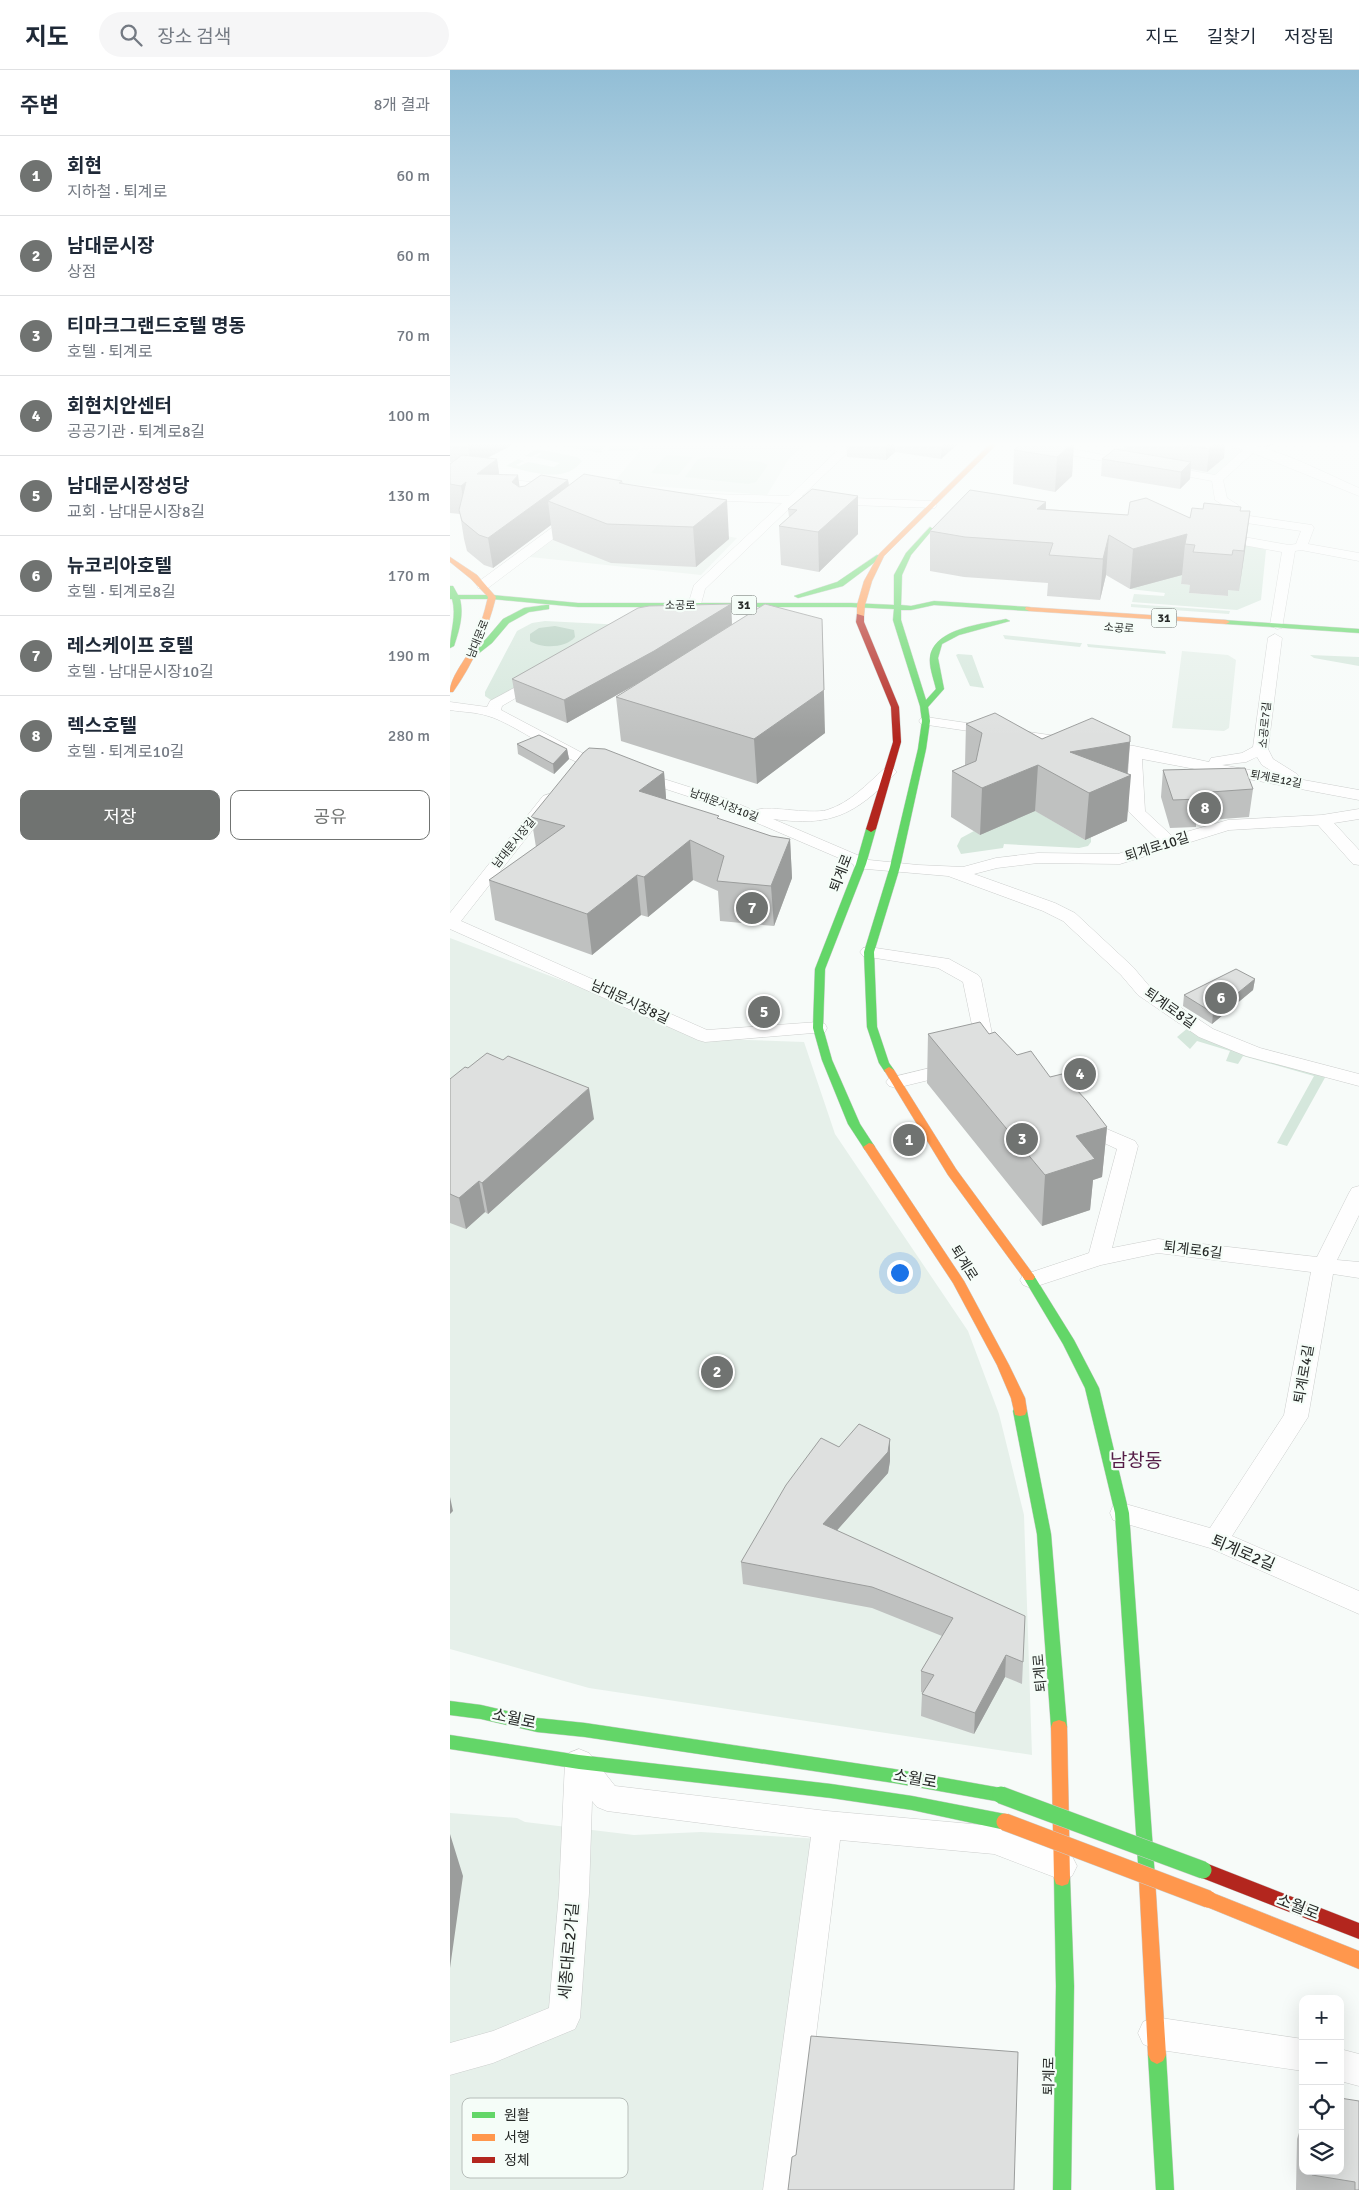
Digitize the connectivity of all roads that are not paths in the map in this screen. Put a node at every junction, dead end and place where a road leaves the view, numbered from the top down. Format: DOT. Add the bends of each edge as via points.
graph roads {
  1 [pos="543,540"];
  2 [pos="750,540"];
  3 [pos="895,540"];
  4 [pos="921,540"];
  5 [pos="1239,540"];
  6 [pos="1300,540"];
  7 [pos="1295,548"];
  8 [pos="880,555"];
  9 [pos="1359,557"];
  10 [pos="450,559"];
  11 [pos="898,575"];
  12 [pos="483,585"];
  13 [pos="909,587"];
  14 [pos="922,593"];
  15 [pos="452,594"];
  16 [pos="492,597"];
  17 [pos="578,604"];
  18 [pos="949,604"];
  19 [pos="665,605"];
  20 [pos="695,605"];
  21 [pos="769,605"];
  22 [pos="793,605"];
  23 [pos="861,605"];
  24 [pos="896,608"];
  25 [pos="910,608"];
  26 [pos="1001,608"];
  27 [pos="817,616"];
  28 [pos="969,618"];
  29 [pos="641,621"];
  30 [pos="846,626"];
  31 [pos="1358,629"];
  32 [pos="1275,635"];
  33 [pos="881,642"];
  34 [pos="894,643"];
  35 [pos="450,646"];
  36 [pos="869,648"];
  37 [pos="475,652"];
  38 [pos="913,672"];
  39 [pos="549,673"];
  40 [pos="450,690"];
  41 [pos="450,706"];
  42 [pos="493,712"];
  43 [pos="925,714"];
  44 [pos="1260,749"];
  45 [pos="1134,751"];
  46 [pos="583,759"];
  47 [pos="889,772"];
  48 [pos="571,773"];
  49 [pos="560,786"];
  50 [pos="1310,786"];
  51 [pos="1359,795"];
  52 [pos="721,802"];
  53 [pos="1359,814"];
  54 [pos="1322,820"];
  55 [pos="1169,842"];
  56 [pos="1359,860"];
  57 [pos="862,863"];
  58 [pos="895,867"];
  59 [pos="950,872"];
  60 [pos="450,899"];
  61 [pos="467,902"];
  62 [pos="451,923"];
  63 [pos="869,952"];
  64 [pos="818,1028"];
  65 [pos="1359,1080"];
  66 [pos="896,1082"];
  67 [pos="1064,1114"];
  68 [pos="1359,1193"];
  69 [pos="1099,1258"];
  70 [pos="1322,1267"];
  71 [pos="1359,1270"];
  72 [pos="1031,1280"];
  73 [pos="1122,1513"];
  74 [pos="1216,1540"];
  75 [pos="1359,1603"];
  76 [pos="450,1708"];
  77 [pos="450,1742"];
  78 [pos="579,1762"];
  79 [pos="827,1825"];
  80 [pos="1062,1866"];
  81 [pos="1359,1930"];
  82 [pos="1359,1960"];
  83 [pos="1154,2033"];
  84 [pos="1299,2054"];
  85 [pos="450,2059"];
  86 [pos="1344,2066"];
  87 [pos="1359,2070"];
  88 [pos="780,2190"];
  89 [pos="1062,2190"];
  90 [pos="1164,2190"];
  1 -- 12 [label="street"];
  2 -- 20 [label="street" via="699,588"];
  3 -- 8 [label="main road, 퇴계로"];
  4 -- 11 [label="main road" via="908,554"];
  5 -- 7 [label="street"];
  6 -- 7 [label="street"];
  7 -- 9 [label="street"];
  7 -- 32 [label="street"];
  8 -- 21 [label="main road" via="840,584"];
  8 -- 23 [label="main road, 퇴계로"];
  10 -- 12 [label="main road"];
  11 -- 13 [label="main road"];
  11 -- 24 [label="main road"];
  12 -- 16 [label="main road"];
  14 -- 18 [label="main road"];
  15 -- 16 [label="main road, 소공로 / 31"];
  15 -- 35 [label="main road, 남대문로" via="454,633"];
  16 -- 17 [label="main road, 소공로 / 31"];
  16 -- 37 [label="main road, 남대문로"];
  17 -- 19 [label="main road, 소공로 / 31"];
  17 -- 37 [label="main road" via="528,610 506,621 489,642"];
  18 -- 25 [label="main road, 소공로 / 31" via="934,603"];
  18 -- 26 [label="main road, 소공로 / 31"];
  19 -- 20 [label="main road, 소공로 / 31"];
  19 -- 29 [label="street"];
  20 -- 21 [label="main road, 소공로 / 31"];
  21 -- 22 [label="main road, 소공로 / 31"];
  22 -- 23 [label="main road, 소공로 / 31"];
  22 -- 27 [label="main road"];
  23 -- 24 [label="main road, 소공로 / 31"];
  23 -- 36 [label="main road, 퇴계로" via="860,622"];
  24 -- 25 [label="main road, 소공로 / 31"];
  24 -- 38 [label="main road"];
  25 -- 26 [label="main road, 소공로 / 31" via="936,615 947,611 986,612"];
  26 -- 32 [label="main road, 소공로 / 31"];
  28 -- 43 [label="main road" via="1010,621 956,633 939,643 933,660 940,688"];
  30 -- 36 [label="main road" via="854,630"];
  31 -- 32 [label="main road, 소공로 / 31"];
  32 -- 44 [label="street, 소공로7길"];
  33 -- 36 [label="main road"];
  34 -- 38 [label="main road" via="899,647 904,666"];
  36 -- 47 [label="main road, 퇴계로" via="895,707 897,742"];
  37 -- 40 [label="main road, 남대문로"];
  38 -- 43 [label="main road"];
  39 -- 42 [label="street" via="495,704"];
  41 -- 42 [label="street"];
  42 -- 46 [label="street"];
  43 -- 45 [label="street, 퇴계로12길"];
  43 -- 58 [label="main road" via="922,749"];
  44 -- 45 [label="street, 퇴계로12길" via="1246,757 1208,762"];
  44 -- 50 [label="street, 소공로7길" via="1267,762"];
  45 -- 50 [label="street, 퇴계로12길"];
  45 -- 55 [label="street" via="1138,812"];
  46 -- 48 [label="street"];
  46 -- 52 [label="street, 남대문시장10길"];
  47 -- 52 [label="street" via="855,804 824,816 786,816"];
  47 -- 57 [label="main road, 퇴계로"];
  49 -- 61 [label="street, 남대문시장길"];
  50 -- 51 [label="street, 퇴계로12길"];
  52 -- 57 [label="street, 남대문시장10길"];
  53 -- 54 [label="street, 퇴계로10길"];
  54 -- 55 [label="street, 퇴계로10길" via="1228,825"];
  54 -- 56 [label="street"];
  55 -- 59 [label="street, 퇴계로10길" via="1120,859 1038,858"];
  57 -- 58 [label="street, 남대문시장10길"];
  57 -- 64 [label="main road, 퇴계로" via="820,969"];
  58 -- 59 [label="street, 퇴계로10길"];
  58 -- 63 [label="main road"];
  59 -- 65 [label="street, 퇴계로8길" via="1069,917 1144,990 1206,1033 1253,1052"];
  60 -- 61 [label="street"];
  61 -- 62 [label="street, 남대문시장길"];
  62 -- 64 [label="street, 남대문시장8길" via="705,1036"];
  63 -- 66 [label="main road" via="872,1027 884,1063"];
  63 -- 66 [label="street" via="943,963 972,978 984,1064"];
  64 -- 80 [label="main road, 퇴계로" via="827,1060 854,1124 958,1281 1004,1365 1018,1398 1044,1534 1058,1705"];
  66 -- 72 [label="main road" via="952,1172"];
  67 -- 69 [label="street" via="1128,1146"];
  68 -- 70 [label="street, 퇴계로4길"];
  69 -- 70 [label="street, 퇴계로6길" via="1158,1246"];
  69 -- 72 [label="street, 퇴계로6길"];
  70 -- 71 [label="street, 퇴계로6길"];
  70 -- 74 [label="street, 퇴계로4길" via="1296,1417"];
  72 -- 73 [label="main road" via="1092,1388"];
  73 -- 74 [label="street, 퇴계로2길"];
  73 -- 83 [label="main road"];
  74 -- 75 [label="street, 퇴계로2길"];
  76 -- 81 [label="main road, 소월로, bridge" via="537,1725 1001,1794"];
  77 -- 78 [label="main road, 소월로"];
  78 -- 79 [label="street" via="607,1798"];
  78 -- 82 [label="main road, 소월로, bridge" via="840,1792 1005,1822"];
  78 -- 85 [label="street, 세종대로2가길" via="575,1886 564,2018 493,2047"];
  79 -- 80 [label="street" via="994,1840"];
  79 -- 88 [label="street"];
  80 -- 89 [label="main road, 퇴계로"];
  83 -- 84 [label="street"];
  83 -- 90 [label="main road"];
  86 -- 87 [label="street"];
}
